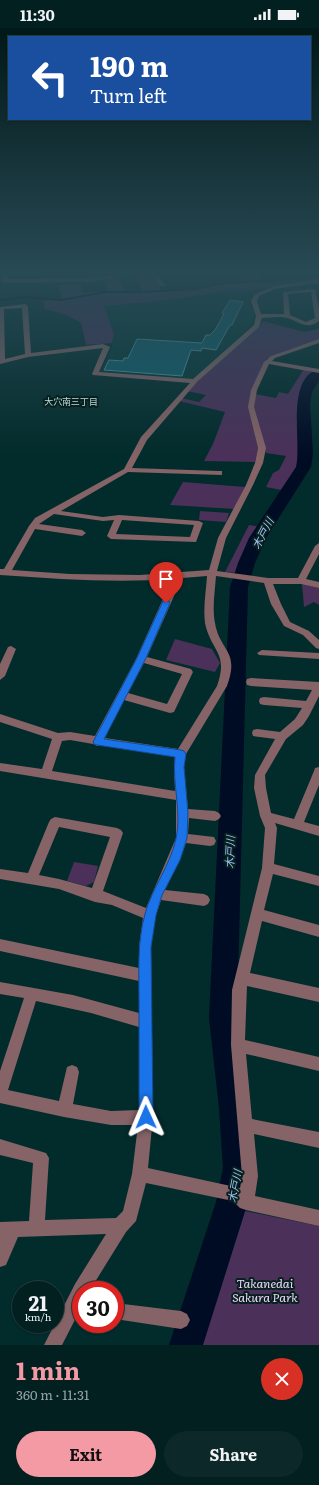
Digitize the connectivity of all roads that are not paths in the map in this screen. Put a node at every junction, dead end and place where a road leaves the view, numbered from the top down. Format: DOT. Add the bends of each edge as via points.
graph roads {
  1 [pos="1,334"];
  2 [pos="27,334"];
  3 [pos="247,334"];
  4 [pos="319,341"];
  5 [pos="28,355"];
  6 [pos="1,361"];
  7 [pos="267,362"];
  8 [pos="319,371"];
  9 [pos="195,381"];
  10 [pos="127,470"];
  11 [pos="219,473"];
  12 [pos="54,512"];
  13 [pos="119,517"];
  14 [pos="33,526"];
  15 [pos="82,533"];
  16 [pos="318,550"];
  17 [pos="4,571"];
  18 [pos="212,573"];
  19 [pos="178,576"];
  20 [pos="268,581"];
  21 [pos="301,581"];
  22 [pos="319,585"];
  23 [pos="319,646"];
  24 [pos="11,649"];
  25 [pos="262,653"];
  26 [pos="319,656"];
  27 [pos="141,658"];
  28 [pos="0,676"];
  29 [pos="251,682"];
  30 [pos="318,687"];
  31 [pos="121,695"];
  32 [pos="264,701"];
  33 [pos="309,705"];
  34 [pos="0,718"];
  35 [pos="257,733"];
  36 [pos="282,736"];
  37 [pos="58,737"];
  38 [pos="97,742"];
  39 [pos="181,754"];
  40 [pos="0,767"];
  41 [pos="319,772"];
  42 [pos="46,774"];
  43 [pos="181,796"];
  44 [pos="183,813"];
  45 [pos="215,816"];
  46 [pos="266,816"];
  47 [pos="297,824"];
  48 [pos="319,831"];
  49 [pos="182,838"];
  50 [pos="210,842"];
  51 [pos="268,868"];
  52 [pos="0,874"];
  53 [pos="31,880"];
  54 [pos="319,881"];
  55 [pos="157,894"];
  56 [pos="95,896"];
  57 [pos="204,900"];
  58 [pos="257,914"];
  59 [pos="150,915"];
  60 [pos="319,931"];
  61 [pos="0,945"];
  62 [pos="145,976"];
  63 [pos="241,978"];
  64 [pos="0,988"];
  65 [pos="32,993"];
  66 [pos="319,995"];
  67 [pos="144,1022"];
  68 [pos="238,1045"];
  69 [pos="319,1064"];
  70 [pos="72,1072"];
  71 [pos="0,1094"];
  72 [pos="64,1110"];
  73 [pos="146,1117"];
  74 [pos="246,1125"];
  75 [pos="319,1140"];
  76 [pos="0,1147"];
  77 [pos="140,1174"];
  78 [pos="237,1196"];
  79 [pos="319,1218"];
  80 [pos="120,1226"];
  81 [pos="37,1229"];
  82 [pos="7,1230"];
  83 [pos="0,1260"];
  84 [pos="86,1281"];
  85 [pos="124,1312"];
  86 [pos="72,1314"];
  87 [pos="181,1320"];
  88 [pos="53,1345"];
  1 -- 6 [label="street"];
  2 -- 5 [label="street"];
  3 -- 9 [label="street"];
  4 -- 7 [label="street" via="273,357"];
  5 -- 6 [label="street"];
  5 -- 9 [label="street" via="103,346 107,347 95,374"];
  7 -- 8 [label="street"];
  7 -- 18 [label="street" via="254,390 250,407 262,450 249,486 222,538"];
  9 -- 10 [label="street" via="144,439"];
  10 -- 11 [label="street"];
  10 -- 12 [label="street"];
  12 -- 13 [label="street" via="103,518"];
  12 -- 14 [label="street" via="38,520"];
  13 -- 13 [label="street" via="127,518 199,523 193,540 110,536"];
  14 -- 15 [label="street"];
  14 -- 17 [label="street"];
  16 -- 21 [label="street"];
  17 -- 19 [label="street" via="70,577"];
  18 -- 19 [label="street"];
  18 -- 20 [label="street"];
  18 -- 39 [label="street" via="210,622 227,661 227,674"];
  19 -- 27 [label="street"];
  20 -- 21 [label="street"];
  20 -- 23 [label="street" via="287,624 306,633"];
  21 -- 22 [label="street"];
  24 -- 28 [label="street"];
  25 -- 26 [label="street"];
  27 -- 31 [label="street"];
  27 -- 31 [label="street" via="188,672 170,709"];
  29 -- 30 [label="street"];
  30 -- 33 [label="street"];
  31 -- 38 [label="street"];
  32 -- 33 [label="street"];
  33 -- 36 [label="street" via="305,714"];
  34 -- 37 [label="street"];
  35 -- 36 [label="street"];
  36 -- 46 [label="street" via="260,776"];
  37 -- 38 [label="street" via="70,736"];
  37 -- 42 [label="street"];
  38 -- 39 [label="street"];
  39 -- 43 [label="street"];
  40 -- 42 [label="street"];
  41 -- 47 [label="street"];
  42 -- 43 [label="street"];
  43 -- 44 [label="street"];
  44 -- 45 [label="street"];
  44 -- 49 [label="street"];
  46 -- 47 [label="street"];
  46 -- 51 [label="street" via="271,828"];
  47 -- 48 [label="street"];
  49 -- 50 [label="street"];
  49 -- 55 [label="street"];
  51 -- 54 [label="street"];
  51 -- 58 [label="street"];
  52 -- 53 [label="street"];
  53 -- 56 [label="street" via="59,884"];
  53 -- 56 [label="street" via="55,822 116,833"];
  55 -- 57 [label="street"];
  55 -- 59 [label="street"];
  56 -- 59 [label="street" via="113,900"];
  58 -- 60 [label="street"];
  58 -- 63 [label="street"];
  59 -- 62 [label="street" via="145,947"];
  61 -- 62 [label="street"];
  62 -- 67 [label="street"];
  63 -- 66 [label="street"];
  63 -- 68 [label="street"];
  64 -- 65 [label="street"];
  65 -- 67 [label="street" via="102,1008"];
  65 -- 71 [label="street"];
  67 -- 73 [label="street"];
  68 -- 69 [label="street"];
  68 -- 74 [label="street"];
  70 -- 72 [label="street"];
  71 -- 72 [label="street"];
  72 -- 73 [label="street" via="111,1118"];
  73 -- 77 [label="street"];
  74 -- 75 [label="street"];
  74 -- 78 [label="street" via="250,1176"];
  76 -- 81 [label="street" via="40,1158"];
  77 -- 78 [label="street"];
  77 -- 80 [label="street" via="130,1215"];
  78 -- 79 [label="street"];
  80 -- 81 [label="street"];
  80 -- 84 [label="street"];
  81 -- 82 [label="street"];
  82 -- 83 [label="street"];
  85 -- 87 [label="street"];
  86 -- 88 [label="street"];
}
